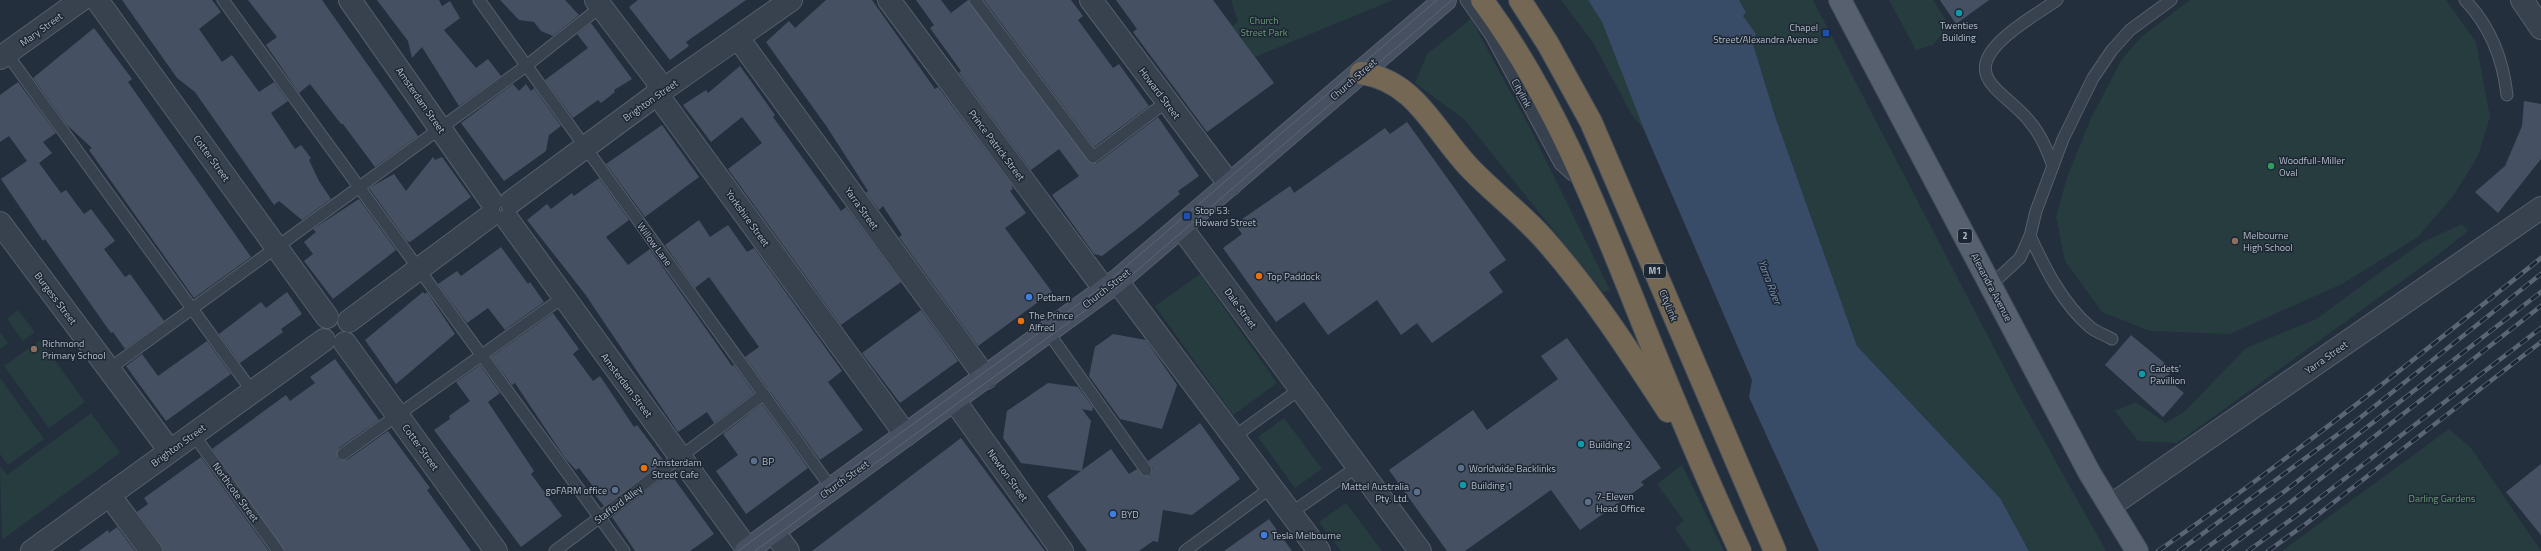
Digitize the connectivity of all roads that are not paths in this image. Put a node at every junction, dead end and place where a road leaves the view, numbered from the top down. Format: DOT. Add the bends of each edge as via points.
graph roads {
  1 [pos="81,0"];
  2 [pos="97,0"];
  3 [pos="223,0"];
  4 [pos="350,0"];
  5 [pos="479,0"];
  6 [pos="791,0"];
  7 [pos="889,0"];
  8 [pos="975,0"];
  9 [pos="1091,0"];
  10 [pos="1445,0"];
  11 [pos="1466,0"];
  12 [pos="1482,0"];
  13 [pos="1520,0"];
  14 [pos="1840,0"];
  15 [pos="2057,0"];
  16 [pos="2171,0"];
  17 [pos="2465,0"];
  18 [pos="2522,0"];
  19 [pos="602,2"];
  20 [pos="2541,28"];
  21 [pos="738,38"];
  22 [pos="4,56"];
  23 [pos="526,66"];
  24 [pos="1361,73"];
  25 [pos="657,94"];
  26 [pos="2507,95"];
  27 [pos="1166,102"];
  28 [pos="442,129"];
  29 [pos="585,146"];
  30 [pos="2052,166"];
  31 [pos="1584,179"];
  32 [pos="1230,185"];
  33 [pos="360,187"];
  34 [pos="2541,208"];
  35 [pos="500,210"];
  36 [pos="0,222"];
  37 [pos="1181,227"];
  38 [pos="2030,236"];
  39 [pos="278,248"];
  40 [pos="419,270"];
  41 [pos="1992,284"];
  42 [pos="1111,285"];
  43 [pos="562,298"];
  44 [pos="192,308"];
  45 [pos="327,317"];
  46 [pos="349,321"];
  47 [pos="1048,332"];
  48 [pos="2112,339"];
  49 [pos="324,340"];
  50 [pos="345,343"];
  51 [pos="482,356"];
  52 [pos="110,369"];
  53 [pos="986,378"];
  54 [pos="1300,389"];
  55 [pos="252,391"];
  56 [pos="764,394"];
  57 [pos="954,400"];
  58 [pos="397,415"];
  59 [pos="193,434"];
  60 [pos="906,435"];
  61 [pos="1235,436"];
  62 [pos="170,451"];
  63 [pos="343,454"];
  64 [pos="1696,454"];
  65 [pos="681,457"];
  66 [pos="1357,467"];
  67 [pos="1146,470"];
  68 [pos="1272,487"];
  69 [pos="832,489"];
  70 [pos="109,495"];
  71 [pos="2110,506"];
  72 [pos="1291,513"];
  73 [pos="599,519"];
  74 [pos="773,531"];
  75 [pos="40,549"];
  76 [pos="747,550"];
  77 [pos="151,551"];
  78 [pos="278,551"];
  79 [pos="496,551"];
  80 [pos="555,551"];
  81 [pos="624,551"];
  82 [pos="788,551"];
  83 [pos="1062,551"];
  84 [pos="1185,551"];
  85 [pos="1319,551"];
  86 [pos="1420,551"];
  87 [pos="1740,551"];
  88 [pos="1774,551"];
  89 [pos="2137,551"];
  1 -- 22 [label="street, Mary Street"];
  2 -- 39 [label="street, Cotter Street"];
  3 -- 33 [label="lane"];
  4 -- 28 [label="street, Amsterdam Street"];
  5 -- 23 [label="lane, Willow Lane"];
  6 -- 21 [label="street, Brighton Street"];
  7 -- 42 [label="street, Prince Patrick Street"];
  8 -- 27 [label="lane" via="1092,157"];
  9 -- 27 [label="street, Howard Street"];
  10 -- 24 [label="main road, Church Street"];
  11 -- 31 [label="lane, Citylink" via="1491,36 1560,164 1571,174"];
  12 -- 31 [label="highway" via="1513,46"];
  13 -- 88 [label="highway, CityLink / M1" via="1548,44 1591,122"];
  14 -- 41 [label="main road, Alexandra Avenue / 2"];
  15 -- 30 [label="lane" via="2005,37 1986,60 1984,70 1995,90 2030,122 2044,144"];
  16 -- 30 [label="lane" via="2130,30 2112,50 2077,107"];
  17 -- 26 [label="lane" via="2492,36 2505,75"];
  18 -- 20 [label="street"];
  19 -- 23 [label="lane"];
  19 -- 25 [label="street, Yorkshire Street" via="659,83"];
  21 -- 25 [label="street, Brighton Street"];
  21 -- 53 [label="street, Yarra Street"];
  22 -- 44 [label="lane"];
  23 -- 28 [label="lane"];
  23 -- 29 [label="lane, Willow Lane"];
  24 -- 32 [label="main road, Church Street"];
  24 -- 64 [label="highway" via="1387,80 1409,94 1464,162 1543,238 1609,322"];
  25 -- 29 [label="street, Brighton Street"];
  25 -- 60 [label="street, Yorkshire Street"];
  27 -- 32 [label="street, Howard Street"];
  28 -- 33 [label="lane"];
  28 -- 35 [label="street, Amsterdam Street"];
  29 -- 35 [label="street, Brighton Street"];
  29 -- 56 [label="lane, Willow Lane"];
  30 -- 38 [label="lane"];
  31 -- 64 [label="highway"];
  32 -- 37 [label="main road, Church Street"];
  33 -- 39 [label="lane"];
  33 -- 40 [label="lane"];
  34 -- 71 [label="street, Yarra Street"];
  35 -- 40 [label="street, Brighton Street"];
  35 -- 43 [label="street, Amsterdam Street"];
  36 -- 52 [label="street, Burgess Street"];
  37 -- 42 [label="main road, Church Street"];
  37 -- 54 [label="street, Dale Street"];
  38 -- 41 [label="lane" via="2020,258"];
  38 -- 48 [label="lane" via="2050,277 2070,304 2090,327"];
  39 -- 44 [label="lane"];
  39 -- 45 [label="street, Cotter Street"];
  40 -- 46 [label="street, Brighton Street"];
  40 -- 51 [label="lane"];
  41 -- 71 [label="main road, Alexandra Avenue / 2" via="2089,472"];
  42 -- 47 [label="main road, Church Street"];
  42 -- 61 [label="street"];
  43 -- 51 [label="lane"];
  43 -- 65 [label="street, Amsterdam Street"];
  44 -- 52 [label="lane"];
  44 -- 55 [label="lane"];
  45 -- 46 [label="street" via="336,314"];
  45 -- 49 [label="street" via="321,325"];
  46 -- 50 [label="street" via="352,331"];
  47 -- 53 [label="main road, Church Street"];
  47 -- 67 [label="lane"];
  49 -- 50 [label="street" via="331,345"];
  49 -- 55 [label="street, Brighton Street"];
  50 -- 58 [label="street, Cotter Street"];
  51 -- 58 [label="lane"];
  51 -- 73 [label="lane"];
  52 -- 62 [label="street, Burgess Street"];
  53 -- 57 [label="main road, Church Street"];
  54 -- 61 [label="lane"];
  54 -- 66 [label="street, Dale Street"];
  55 -- 59 [label="street, Brighton Street"];
  56 -- 65 [label="lane, Stafford Alley"];
  56 -- 69 [label="lane, Willow Lane"];
  57 -- 60 [label="main road, Church Street"];
  57 -- 83 [label="street, Newton Street"];
  58 -- 63 [label="lane"];
  58 -- 79 [label="street, Cotter Street"];
  59 -- 62 [label="street, Brighton Street"];
  59 -- 78 [label="lane, Northcote Street"];
  60 -- 69 [label="main road, Church Street"];
  61 -- 68 [label="street"];
  62 -- 70 [label="street, Brighton Street"];
  64 -- 87 [label="highway"];
  65 -- 73 [label="lane, Stafford Alley"];
  65 -- 76 [label="street, Amsterdam Street"];
  66 -- 72 [label="lane"];
  66 -- 86 [label="street, Dale Street"];
  68 -- 72 [label="street"];
  68 -- 84 [label="lane"];
  69 -- 74 [label="main road, Church Street"];
  70 -- 75 [label="street, Brighton Street"];
  70 -- 77 [label="street"];
  71 -- 89 [label="main road, Alexandra Avenue / 2"];
  72 -- 85 [label="street"];
  73 -- 80 [label="lane, Stafford Alley"];
  73 -- 81 [label="lane"];
  74 -- 76 [label="main road, Church Street"];
  74 -- 82 [label="street"];
}
